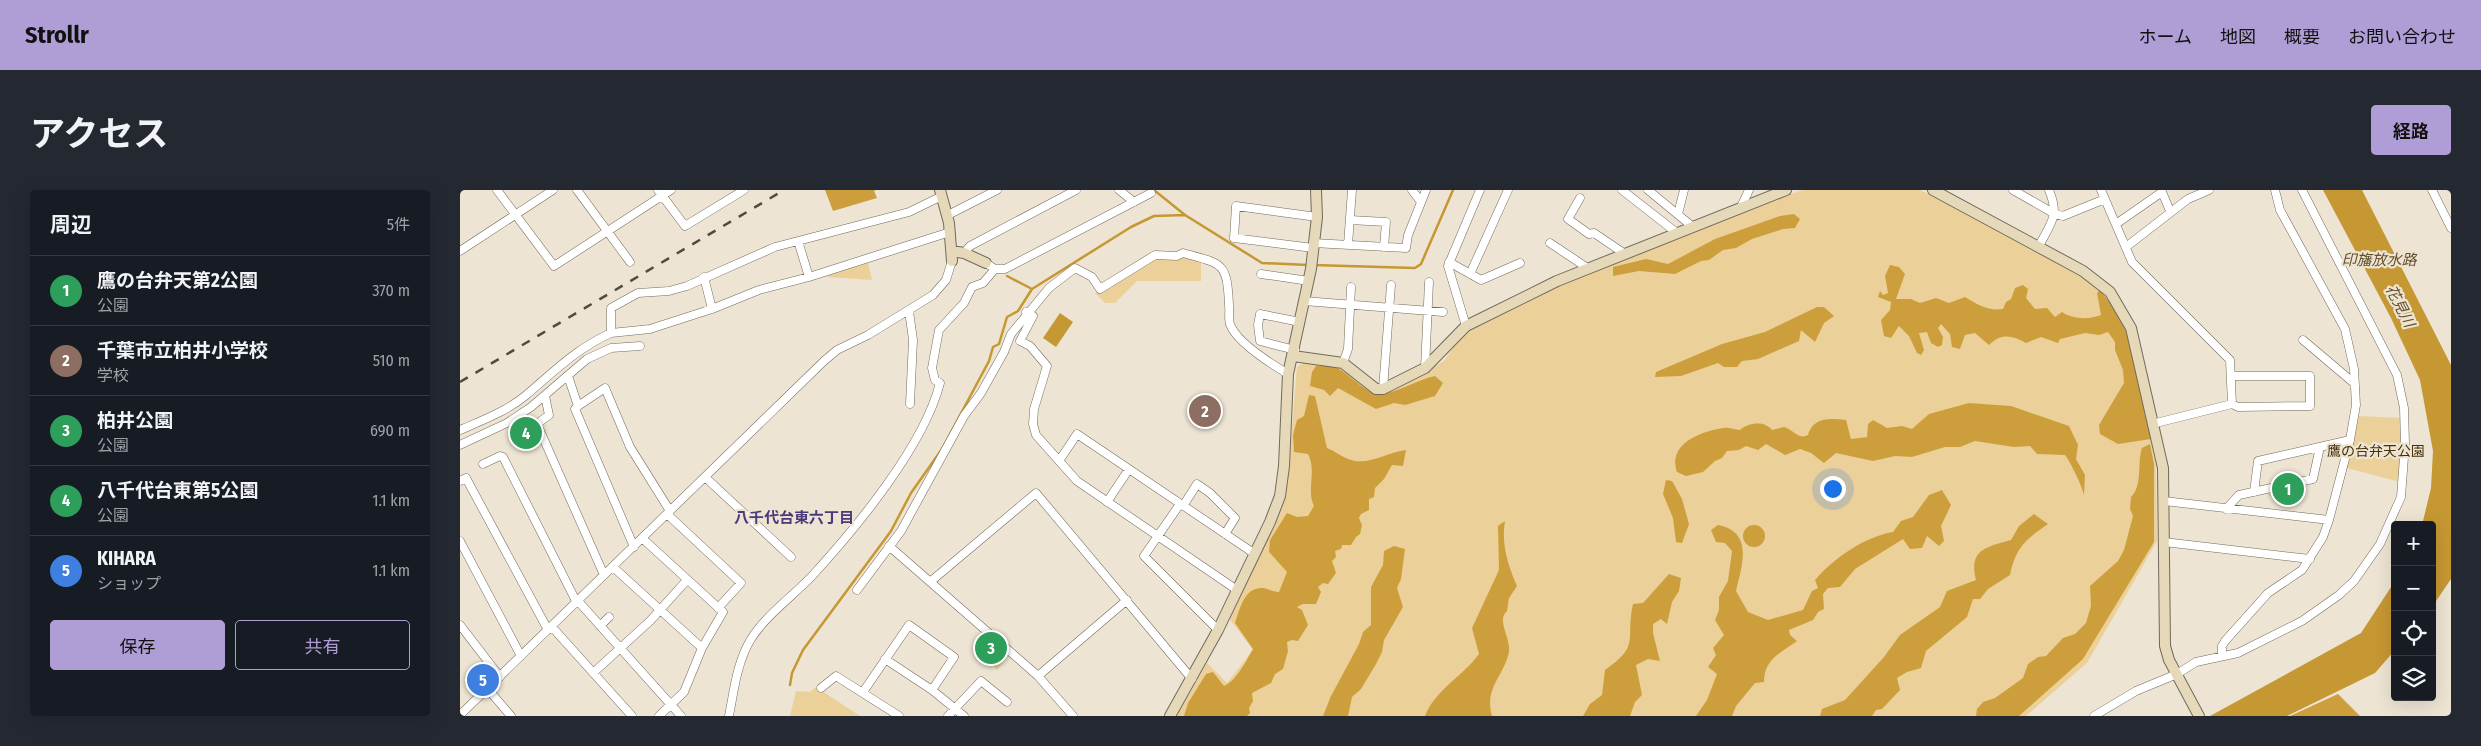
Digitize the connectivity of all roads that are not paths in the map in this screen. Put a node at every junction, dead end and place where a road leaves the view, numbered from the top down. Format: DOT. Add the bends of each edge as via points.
graph roads {
  1 [pos="497,190"];
  2 [pos="554,190"];
  3 [pos="577,190"];
  4 [pos="671,190"];
  5 [pos="997,190"];
  6 [pos="1076,190"];
  7 [pos="1119,190"];
  8 [pos="1316,190"];
  9 [pos="1352,190"];
  10 [pos="1412,190"];
  11 [pos="1426,190"];
  12 [pos="1480,190"];
  13 [pos="1508,190"];
  14 [pos="1622,190"];
  15 [pos="1648,190"];
  16 [pos="1684,190"];
  17 [pos="1748,190"];
  18 [pos="1786,190"];
  19 [pos="1934,190"];
  20 [pos="2013,190"];
  21 [pos="2049,190"];
  22 [pos="2207,190"];
  23 [pos="2275,190"];
  24 [pos="2302,190"];
  25 [pos="2432,190"];
  26 [pos="740,191"];
  27 [pos="660,193"];
  28 [pos="941,193"];
  29 [pos="1151,193"];
  30 [pos="2103,193"];
  31 [pos="1580,198"];
  32 [pos="1134,202"];
  33 [pos="1421,202"];
  34 [pos="1740,209"];
  35 [pos="2170,211"];
  36 [pos="1678,214"];
  37 [pos="2055,214"];
  38 [pos="2448,214"];
  39 [pos="516,215"];
  40 [pos="948,215"];
  41 [pos="1316,217"];
  42 [pos="1350,220"];
  43 [pos="2116,224"];
  44 [pos="1693,227"];
  45 [pos="2451,228"];
  46 [pos="608,232"];
  47 [pos="950,232"];
  48 [pos="1677,234"];
  49 [pos="798,241"];
  50 [pos="1550,243"];
  51 [pos="1313,245"];
  52 [pos="1348,245"];
  53 [pos="2039,246"];
  54 [pos="1384,247"];
  55 [pos="2126,247"];
  56 [pos="460,251"];
  57 [pos="964,254"];
  58 [pos="1624,254"];
  59 [pos="952,256"];
  60 [pos="630,262"];
  61 [pos="1449,262"];
  62 [pos="986,263"];
  63 [pos="1520,263"];
  64 [pos="995,269"];
  65 [pos="1589,269"];
  66 [pos="1260,274"];
  67 [pos="1470,274"];
  68 [pos="808,277"];
  69 [pos="704,278"];
  70 [pos="1308,281"];
  71 [pos="1429,282"];
  72 [pos="1390,285"];
  73 [pos="1351,287"];
  74 [pos="1304,301"];
  75 [pos="1350,305"];
  76 [pos="712,308"];
  77 [pos="1389,308"];
  78 [pos="909,311"];
  79 [pos="1427,311"];
  80 [pos="1026,312"];
  81 [pos="1443,312"];
  82 [pos="1300,322"];
  83 [pos="1466,326"];
  84 [pos="611,333"];
  85 [pos="2304,340"];
  86 [pos="640,346"];
  87 [pos="1294,353"];
  88 [pos="1343,363"];
  89 [pos="1425,368"];
  90 [pos="1288,374"];
  91 [pos="568,376"];
  92 [pos="2231,376"];
  93 [pos="2355,384"];
  94 [pos="1383,389"];
  95 [pos="545,396"];
  96 [pos="910,404"];
  97 [pos="2232,404"];
  98 [pos="578,406"];
  99 [pos="2152,424"];
  100 [pos="460,430"];
  101 [pos="2350,440"];
  102 [pos="460,445"];
  103 [pos="2320,447"];
  104 [pos="1059,461"];
  105 [pos="484,464"];
  106 [pos="1129,469"];
  107 [pos="706,478"];
  108 [pos="460,481"];
  109 [pos="2254,492"];
  110 [pos="2164,501"];
  111 [pos="1107,502"];
  112 [pos="1182,505"];
  113 [pos="2226,509"];
  114 [pos="668,513"];
  115 [pos="2329,520"];
  116 [pos="1225,534"];
  117 [pos="1158,536"];
  118 [pos="643,539"];
  119 [pos="460,541"];
  120 [pos="2164,542"];
  121 [pos="889,546"];
  122 [pos="634,547"];
  123 [pos="1255,554"];
  124 [pos="790,557"];
  125 [pos="2310,559"];
  126 [pos="613,567"];
  127 [pos="604,575"];
  128 [pos="687,580"];
  129 [pos="930,582"];
  130 [pos="857,590"];
  131 [pos="1237,590"];
  132 [pos="1127,600"];
  133 [pos="577,602"];
  134 [pos="718,608"];
  135 [pos="660,609"];
  136 [pos="609,617"];
  137 [pos="600,626"];
  138 [pos="461,627"];
  139 [pos="550,628"];
  140 [pos="1218,630"];
  141 [pos="621,648"];
  142 [pos="702,648"];
  143 [pos="521,656"];
  144 [pos="2222,656"];
  145 [pos="885,659"];
  146 [pos="593,673"];
  147 [pos="500,676"];
  148 [pos="1038,676"];
  149 [pos="1192,679"];
  150 [pos="2180,679"];
  151 [pos="487,688"];
  152 [pos="822,688"];
  153 [pos="932,690"];
  154 [pos="863,692"];
  155 [pos="1008,702"];
  156 [pos="671,705"];
  157 [pos="956,708"];
  158 [pos="460,715"];
  159 [pos="511,716"];
  160 [pos="632,716"];
  161 [pos="659,716"];
  162 [pos="681,716"];
  163 [pos="729,716"];
  164 [pos="899,716"];
  165 [pos="948,716"];
  166 [pos="964,716"];
  167 [pos="1072,716"];
  168 [pos="1170,716"];
  169 [pos="2094,716"];
  170 [pos="2200,716"];
  1 -- 39 [label="street"];
  2 -- 39 [label="street"];
  3 -- 46 [label="street"];
  4 -- 27 [label="street"];
  5 -- 40 [label="street"];
  6 -- 57 [label="street" via="970,246"];
  7 -- 32 [label="street"];
  8 -- 41 [label="street"];
  9 -- 42 [label="street"];
  10 -- 33 [label="street"];
  11 -- 33 [label="street"];
  12 -- 61 [label="street"];
  13 -- 67 [label="street"];
  14 -- 48 [label="street"];
  15 -- 36 [label="street"];
  16 -- 36 [label="street"];
  17 -- 34 [label="street"];
  18 -- 34 [label="street"];
  19 -- 53 [label="street"];
  20 -- 37 [label="street"];
  21 -- 37 [label="street"];
  22 -- 35 [label="street"];
  23 -- 93 [label="street" via="2280,210 2345,329"];
  24 -- 144 [label="street" via="2397,375 2404,408 2400,497 2380,544 2366,566 2339,595 2302,621 2238,652"];
  25 -- 38 [label="street"];
  26 -- 27 [label="street" via="685,226"];
  27 -- 46 [label="street"];
  28 -- 40 [label="street"];
  28 -- 49 [label="street" via="908,212"];
  29 -- 32 [label="street"];
  30 -- 37 [label="street" via="2063,216"];
  30 -- 43 [label="street"];
  31 -- 58 [label="street" via="1568,220"];
  32 -- 64 [label="street" via="1005,269"];
  33 -- 54 [label="street" via="1406,248"];
  34 -- 44 [label="street"];
  35 -- 43 [label="street" via="2162,192"];
  35 -- 55 [label="street"];
  36 -- 44 [label="street"];
  37 -- 53 [label="street"];
  38 -- 45 [label="street"];
  39 -- 46 [label="street" via="554,266"];
  39 -- 56 [label="street"];
  40 -- 47 [label="street"];
  41 -- 51 [label="street"];
  41 -- 51 [label="street" via="1236,206 1234,238"];
  42 -- 52 [label="street"];
  42 -- 54 [label="street" via="1386,222"];
  43 -- 55 [label="street"];
  44 -- 48 [label="street"];
  46 -- 60 [label="street"];
  47 -- 59 [label="street"];
  47 -- 68 [label="street"];
  48 -- 58 [label="street"];
  49 -- 68 [label="street"];
  49 -- 69 [label="street" via="743,259"];
  50 -- 65 [label="street"];
  51 -- 52 [label="street"];
  51 -- 70 [label="street"];
  52 -- 54 [label="street"];
  53 -- 99 [label="street" via="2097,280 2110,292 2131,328"];
  55 -- 92 [label="street" via="2132,262 2230,360"];
  57 -- 59 [label="street"];
  57 -- 62 [label="street"];
  58 -- 65 [label="street"];
  59 -- 78 [label="street" via="941,288"];
  61 -- 67 [label="street"];
  61 -- 83 [label="street"];
  62 -- 64 [label="street"];
  63 -- 67 [label="street" via="1482,280"];
  64 -- 163 [label="street" via="983,283 972,287 964,303 939,330 932,368 935,380 940,383 924,426 859,521 751,640 739,669"];
  65 -- 83 [label="street" via="1557,281"];
  66 -- 70 [label="street"];
  68 -- 76 [label="street" via="759,290"];
  69 -- 76 [label="street"];
  69 -- 84 [label="street" via="669,291 638,294 611,308"];
  70 -- 74 [label="street"];
  71 -- 79 [label="street"];
  72 -- 77 [label="street"];
  73 -- 75 [label="street"];
  74 -- 75 [label="street"];
  74 -- 82 [label="street"];
  75 -- 77 [label="street"];
  75 -- 88 [label="street" via="1348,349"];
  76 -- 84 [label="street" via="650,329"];
  77 -- 79 [label="street"];
  77 -- 94 [label="street"];
  78 -- 96 [label="street" via="913,340"];
  78 -- 107 [label="street" via="837,350"];
  79 -- 81 [label="street"];
  79 -- 89 [label="street"];
  80 -- 90 [label="street" via="1060,277 1076,268 1092,277 1100,289 1155,255 1177,256 1183,253 1215,262 1224,270 1228,280 1230,325 1258,356"];
  80 -- 104 [label="street" via="1033,316 1020,342 1030,346 1047,366 1034,409 1033,424 1036,435"];
  80 -- 121 [label="street" via="901,531"];
  82 -- 87 [label="street"];
  82 -- 87 [label="street" via="1260,314 1260,341"];
  83 -- 89 [label="street"];
  84 -- 100 [label="street" via="590,343 558,366 524,398"];
  85 -- 93 [label="street"];
  86 -- 91 [label="street" via="611,348 587,359"];
  87 -- 88 [label="street"];
  87 -- 90 [label="street"];
  88 -- 94 [label="street" via="1376,389"];
  89 -- 94 [label="street"];
  90 -- 123 [label="street" via="1280,496"];
  91 -- 95 [label="street"];
  91 -- 98 [label="street"];
  92 -- 97 [label="street"];
  92 -- 97 [label="street" via="2310,376 2310,406 2238,407"];
  93 -- 101 [label="street" via="2356,406"];
  95 -- 102 [label="street" via="507,423"];
  95 -- 127 [label="street" via="549,415 537,424"];
  97 -- 99 [label="street"];
  98 -- 114 [label="street" via="605,388 630,447"];
  98 -- 122 [label="street" via="575,409"];
  99 -- 110 [label="street" via="2163,468"];
  101 -- 103 [label="street"];
  101 -- 115 [label="street"];
  103 -- 109 [label="street" via="2313,479"];
  103 -- 109 [label="street" via="2258,461"];
  104 -- 106 [label="street" via="1077,434"];
  104 -- 111 [label="street" via="1077,481"];
  105 -- 133 [label="street" via="503,457"];
  106 -- 111 [label="street"];
  106 -- 112 [label="street"];
  107 -- 114 [label="street"];
  107 -- 124 [label="street"];
  108 -- 139 [label="street" via="466,478"];
  109 -- 113 [label="street" via="2239,496"];
  110 -- 113 [label="street"];
  110 -- 120 [label="street"];
  111 -- 117 [label="street"];
  112 -- 116 [label="street"];
  112 -- 116 [label="street" via="1197,484 1235,518"];
  112 -- 117 [label="street"];
  113 -- 115 [label="street"];
  114 -- 118 [label="street"];
  114 -- 134 [label="street" via="741,584"];
  115 -- 125 [label="street"];
  116 -- 123 [label="street"];
  117 -- 131 [label="street"];
  117 -- 140 [label="street" via="1144,556"];
  118 -- 122 [label="street"];
  118 -- 128 [label="street"];
  119 -- 143 [label="street"];
  120 -- 125 [label="street"];
  120 -- 150 [label="street" via="2165,646"];
  121 -- 129 [label="street"];
  121 -- 130 [label="street"];
  122 -- 126 [label="street"];
  123 -- 131 [label="street"];
  125 -- 144 [label="street" via="2302,570 2268,593 2225,641"];
  126 -- 127 [label="street"];
  126 -- 135 [label="street"];
  127 -- 133 [label="street"];
  128 -- 134 [label="street"];
  128 -- 135 [label="street"];
  129 -- 132 [label="street" via="1036,493"];
  129 -- 148 [label="street"];
  131 -- 140 [label="street"];
  132 -- 148 [label="street"];
  132 -- 149 [label="street"];
  133 -- 137 [label="street"];
  133 -- 139 [label="street"];
  134 -- 142 [label="street" via="723,612"];
  135 -- 141 [label="street"];
  135 -- 142 [label="street"];
  136 -- 137 [label="street"];
  137 -- 141 [label="street"];
  138 -- 147 [label="street"];
  139 -- 143 [label="street"];
  139 -- 146 [label="street"];
  140 -- 149 [label="street"];
  141 -- 146 [label="street"];
  141 -- 156 [label="street"];
  142 -- 156 [label="street" via="684,692"];
  143 -- 147 [label="street"];
  144 -- 150 [label="street" via="2196,662"];
  145 -- 153 [label="street"];
  145 -- 153 [label="street" via="909,625 954,657"];
  145 -- 154 [label="street"];
  146 -- 160 [label="street"];
  147 -- 151 [label="street"];
  148 -- 167 [label="street"];
  149 -- 168 [label="street"];
  150 -- 169 [label="street" via="2136,691"];
  150 -- 170 [label="street"];
  151 -- 158 [label="street"];
  151 -- 159 [label="street"];
  152 -- 154 [label="street" via="836,676"];
  153 -- 157 [label="street"];
  154 -- 164 [label="street"];
  155 -- 157 [label="street" via="981,681"];
  156 -- 161 [label="street"];
  156 -- 162 [label="street"];
  157 -- 165 [label="street"];
  157 -- 166 [label="street"];
}
